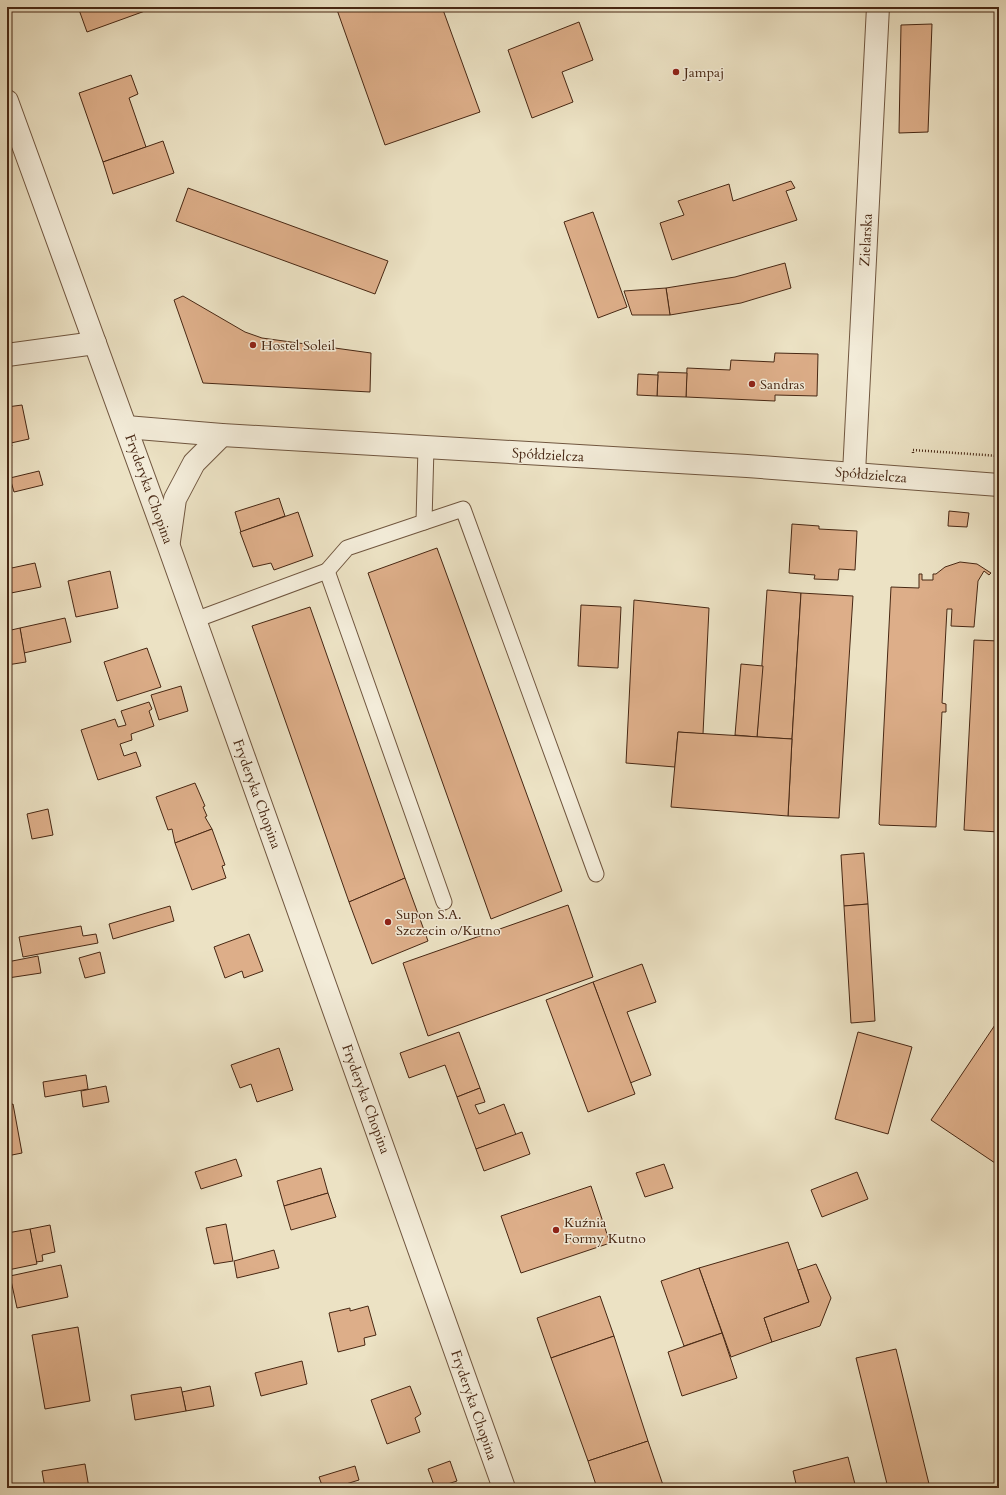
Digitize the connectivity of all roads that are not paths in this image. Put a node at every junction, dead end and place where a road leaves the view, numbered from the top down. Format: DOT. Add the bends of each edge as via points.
graph roads {
  1 [pos="878,7"];
  2 [pos="7,101"];
  3 [pos="95,343"];
  4 [pos="7,354"];
  5 [pos="126,427"];
  6 [pos="222,435"];
  7 [pos="426,447"];
  8 [pos="854,473"];
  9 [pos="999,484"];
  10 [pos="424,522"];
  11 [pos="168,544"];
  12 [pos="327,572"];
  13 [pos="195,620"];
  14 [pos="596,874"];
  15 [pos="444,902"];
  16 [pos="504,1488"];
  1 -- 8 [label="street, Zielarska"];
  2 -- 3 [label="street, Fryderyka Chopina"];
  3 -- 4 [label="street"];
  3 -- 5 [label="street, Fryderyka Chopina"];
  5 -- 6 [label="street, Spółdzielcza"];
  5 -- 11 [label="street, Fryderyka Chopina"];
  6 -- 7 [label="street, Spółdzielcza"];
  6 -- 11 [label="street" via="194,463 175,499"];
  7 -- 8 [label="street, Spółdzielcza"];
  7 -- 10 [label="lane"];
  8 -- 9 [label="street, Spółdzielcza"];
  10 -- 12 [label="lane" via="347,548"];
  10 -- 14 [label="lane" via="463,509"];
  11 -- 13 [label="street, Fryderyka Chopina"];
  12 -- 13 [label="lane"];
  12 -- 15 [label="lane"];
  13 -- 16 [label="street, Fryderyka Chopina"];
}
